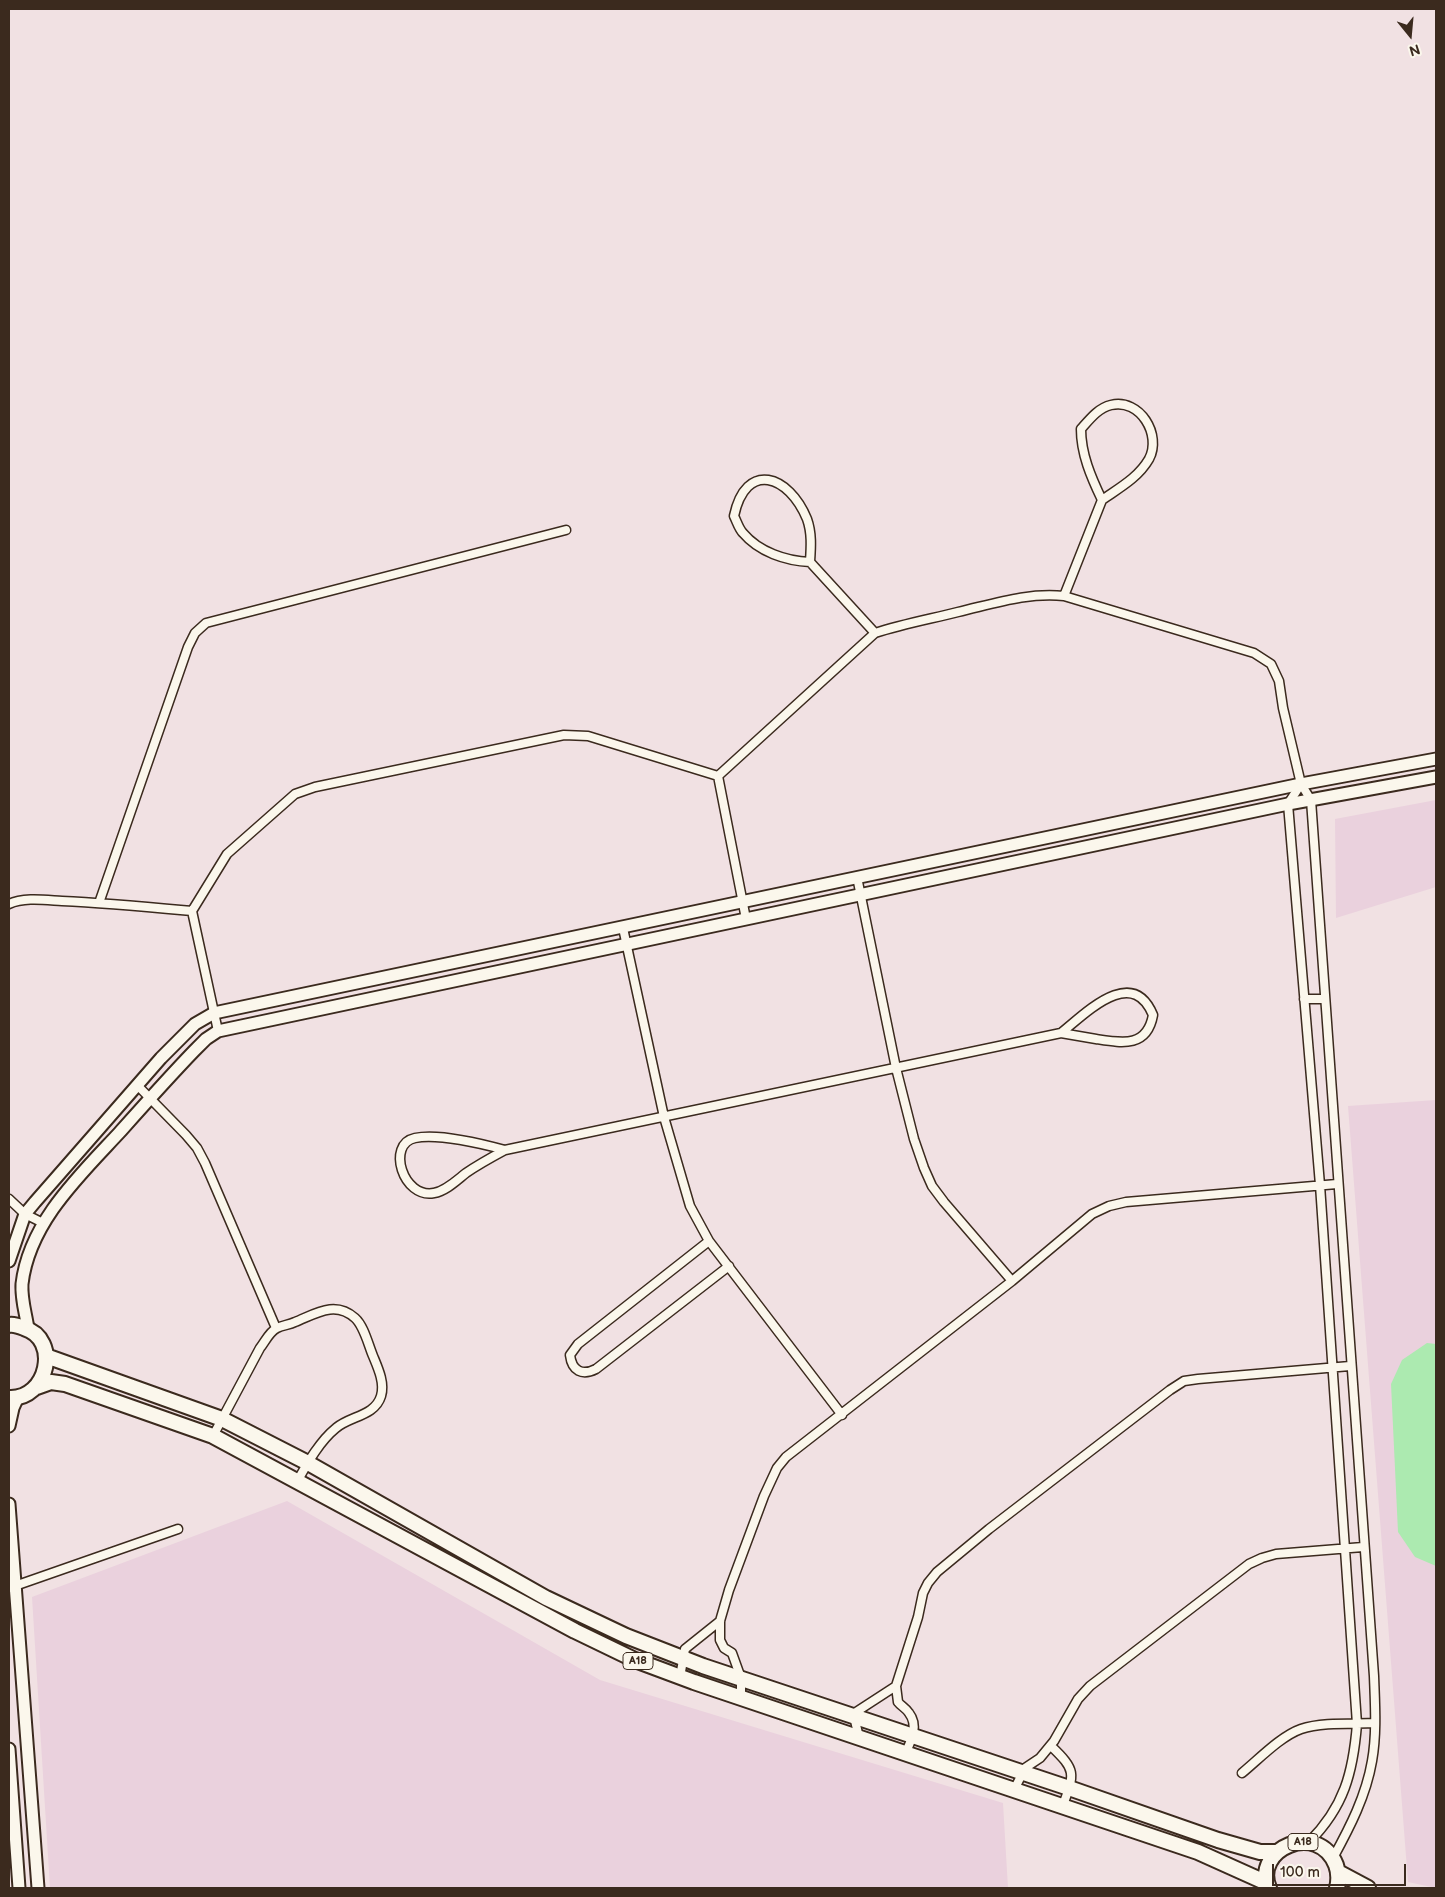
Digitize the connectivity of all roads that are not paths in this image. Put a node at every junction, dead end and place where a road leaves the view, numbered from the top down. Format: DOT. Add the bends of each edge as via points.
graph roads {
  1 [pos="1102,500"];
  2 [pos="566,530"];
  3 [pos="810,562"];
  4 [pos="1064,596"];
  5 [pos="875,633"];
  6 [pos="1436,759"];
  7 [pos="718,776"];
  8 [pos="1436,777"];
  9 [pos="1302,784"];
  10 [pos="1311,800"];
  11 [pos="1288,804"];
  12 [pos="857,877"];
  13 [pos="861,894"];
  14 [pos="743,902"];
  15 [pos="99,903"];
  16 [pos="9,904"];
  17 [pos="192,910"];
  18 [pos="746,919"];
  19 [pos="623,928"];
  20 [pos="627,945"];
  21 [pos="1325,998"];
  22 [pos="1304,999"];
  23 [pos="214,1013"];
  24 [pos="218,1031"];
  25 [pos="1061,1033"];
  26 [pos="896,1068"];
  27 [pos="137,1085"];
  28 [pos="150,1098"];
  29 [pos="664,1117"];
  30 [pos="506,1150"];
  31 [pos="1320,1184"];
  32 [pos="1337,1184"];
  33 [pos="9,1199"];
  34 [pos="25,1214"];
  35 [pos="44,1222"];
  36 [pos="709,1241"];
  37 [pos="9,1260"];
  38 [pos="729,1266"];
  39 [pos="1012,1281"];
  40 [pos="9,1325"];
  41 [pos="276,1328"];
  42 [pos="28,1329"];
  43 [pos="46,1356"];
  44 [pos="1350,1366"];
  45 [pos="1333,1367"];
  46 [pos="37,1386"];
  47 [pos="14,1397"];
  48 [pos="842,1414"];
  49 [pos="222,1419"];
  50 [pos="9,1426"];
  51 [pos="213,1436"];
  52 [pos="308,1463"];
  53 [pos="298,1480"];
  54 [pos="356,1490"];
  55 [pos="9,1504"];
  56 [pos="348,1508"];
  57 [pos="178,1529"];
  58 [pos="436,1535"];
  59 [pos="1363,1547"];
  60 [pos="1345,1549"];
  61 [pos="429,1552"];
  62 [pos="12,1587"];
  63 [pos="530,1588"];
  64 [pos="523,1603"];
  65 [pos="720,1621"];
  66 [pos="683,1658"];
  67 [pos="680,1677"];
  68 [pos="741,1678"];
  69 [pos="896,1686"];
  70 [pos="741,1699"];
  71 [pos="854,1716"];
  72 [pos="1375,1723"];
  73 [pos="1357,1724"];
  74 [pos="914,1736"];
  75 [pos="859,1738"];
  76 [pos="1051,1746"];
  77 [pos="9,1749"];
  78 [pos="905,1754"];
  79 [pos="1022,1773"];
  80 [pos="1242,1773"];
  81 [pos="1069,1788"];
  82 [pos="1014,1790"];
  83 [pos="1063,1805"];
  84 [pos="1309,1842"];
  85 [pos="1277,1852"];
  86 [pos="1333,1858"];
  87 [pos="1338,1872"];
  88 [pos="1268,1886"];
  89 [pos="19,1888"];
  90 [pos="38,1888"];
  91 [pos="1337,1888"];
  92 [pos="1368,1888"];
  1 -- 1 [label="street" via="1085,457 1081,429 1092,416 1111,405 1136,410 1150,427 1152,449 1149,459 1136,477"];
  1 -- 4 [label="street"];
  2 -- 15 [label="street" via="206,623 194,633 181,666"];
  3 -- 3 [label="street" via="780,557 758,546 743,533 734,516 738,499 758,480 777,482 789,490 800,505 812,538"];
  3 -- 5 [label="street"];
  4 -- 5 [label="street" via="1047,594 1017,598"];
  4 -- 9 [label="street" via="1254,653 1271,664 1279,681"];
  5 -- 7 [label="street"];
  6 -- 9 [label="main road"];
  7 -- 14 [label="street"];
  7 -- 17 [label="street" via="588,736 564,735 315,787 296,794 227,854"];
  8 -- 10 [label="main road"];
  9 -- 10 [label="street"];
  9 -- 11 [label="street"];
  9 -- 12 [label="main road"];
  10 -- 11 [label="main road"];
  10 -- 21 [label="street"];
  11 -- 13 [label="main road"];
  11 -- 22 [label="street"];
  12 -- 13 [label="street"];
  12 -- 14 [label="main road"];
  13 -- 18 [label="main road"];
  13 -- 26 [label="street"];
  14 -- 18 [label="street"];
  14 -- 19 [label="main road"];
  15 -- 16 [label="street" via="36,900"];
  15 -- 17 [label="street"];
  17 -- 23 [label="street"];
  18 -- 20 [label="main road"];
  19 -- 20 [label="street"];
  19 -- 23 [label="main road"];
  20 -- 24 [label="main road"];
  20 -- 29 [label="street"];
  21 -- 22 [label="street"];
  21 -- 32 [label="street"];
  22 -- 31 [label="street"];
  23 -- 24 [label="street"];
  23 -- 27 [label="main road" via="196,1024"];
  24 -- 28 [label="main road" via="206,1039"];
  25 -- 25 [label="street" via="1124,1043 1146,1034 1153,1015 1144,999 1123,992 1094,1006"];
  25 -- 26 [label="street"];
  26 -- 29 [label="street"];
  26 -- 39 [label="street" via="914,1139 932,1186"];
  27 -- 28 [label="street"];
  27 -- 34 [label="main road"];
  28 -- 35 [label="main road" via="84,1171"];
  28 -- 41 [label="street" via="197,1148"];
  29 -- 30 [label="street"];
  29 -- 36 [label="street" via="690,1206"];
  30 -- 30 [label="street" via="444,1190 434,1193 423,1193 409,1185 401,1164 401,1150 415,1138 438,1137"];
  31 -- 32 [label="street"];
  31 -- 39 [label="street" via="1109,1206 1092,1214"];
  31 -- 45 [label="street"];
  32 -- 44 [label="street"];
  33 -- 34 [label="street"];
  34 -- 35 [label="street"];
  34 -- 37 [label="main road"];
  35 -- 42 [label="main road" via="31,1249 22,1283"];
  36 -- 38 [label="street"];
  36 -- 38 [label="street" via="578,1344 570,1356 574,1368 586,1373 596,1369"];
  38 -- 48 [label="street"];
  39 -- 48 [label="street"];
  40 -- 42 [label="highway"];
  41 -- 49 [label="street" via="260,1348"];
  41 -- 52 [label="street" via="324,1310 336,1308 346,1312 356,1318 381,1379 383,1389 374,1407 337,1426"];
  42 -- 43 [label="highway" via="40,1340"];
  43 -- 46 [label="highway" via="45,1372"];
  43 -- 49 [label="highway, A18"];
  44 -- 45 [label="street"];
  44 -- 59 [label="street"];
  45 -- 60 [label="street"];
  45 -- 69 [label="street" via="1198,1379 1170,1390 937,1572 923,1593"];
  46 -- 47 [label="highway, A18" via="25,1395"];
  46 -- 51 [label="highway, A18" via="51,1382 65,1384"];
  47 -- 50 [label="main road"];
  48 -- 65 [label="street" via="799,1446 777,1468"];
  49 -- 51 [label="street"];
  49 -- 52 [label="highway, A18"];
  51 -- 53 [label="highway, A18"];
  52 -- 53 [label="street"];
  52 -- 54 [label="highway, A18"];
  53 -- 56 [label="highway, A18"];
  54 -- 56 [label="highway"];
  54 -- 58 [label="highway, A18"];
  55 -- 62 [label="main road"];
  56 -- 61 [label="highway, A18"];
  57 -- 62 [label="street"];
  58 -- 61 [label="highway"];
  58 -- 63 [label="highway, A18"];
  59 -- 60 [label="street"];
  59 -- 72 [label="street"];
  60 -- 73 [label="street"];
  60 -- 76 [label="street" via="1276,1554 1248,1564 1090,1686 1078,1699"];
  61 -- 64 [label="highway, A18"];
  62 -- 90 [label="main road"];
  63 -- 64 [label="highway"];
  63 -- 66 [label="highway, A18" via="626,1636"];
  64 -- 67 [label="highway, A18" via="635,1660"];
  65 -- 66 [label="street" via="690,1644"];
  65 -- 68 [label="street" via="720,1640 732,1653"];
  66 -- 67 [label="street"];
  66 -- 68 [label="highway, A18"];
  67 -- 70 [label="highway, A18"];
  68 -- 70 [label="street"];
  68 -- 71 [label="highway, A18"];
  69 -- 71 [label="street" via="860,1708"];
  69 -- 74 [label="street" via="898,1702 912,1719"];
  70 -- 75 [label="highway, A18"];
  71 -- 74 [label="highway, A18"];
  71 -- 75 [label="street"];
  72 -- 73 [label="street"];
  72 -- 86 [label="street" via="1372,1761 1364,1793"];
  73 -- 80 [label="street" via="1312,1726 1296,1731"];
  73 -- 84 [label="street" via="1354,1758 1348,1779 1334,1812"];
  74 -- 78 [label="street"];
  74 -- 79 [label="highway, A18"];
  75 -- 78 [label="highway, A18"];
  76 -- 79 [label="street"];
  76 -- 81 [label="street" via="1070,1766"];
  77 -- 89 [label="main road"];
  78 -- 82 [label="highway, A18"];
  79 -- 81 [label="highway, A18"];
  79 -- 82 [label="street"];
  81 -- 83 [label="street"];
  81 -- 85 [label="highway, A18" via="1218,1840 1260,1852"];
  82 -- 83 [label="highway, A18"];
  83 -- 88 [label="highway, A18" via="1198,1852"];
  84 -- 85 [label="highway, A18" via="1297,1842"];
  84 -- 86 [label="highway, A18" via="1326,1850"];
  85 -- 88 [label="highway, A18" via="1269,1867"];
  86 -- 87 [label="highway, A18"];
  87 -- 91 [label="highway, A18"];
  87 -- 92 [label="highway"];
}
